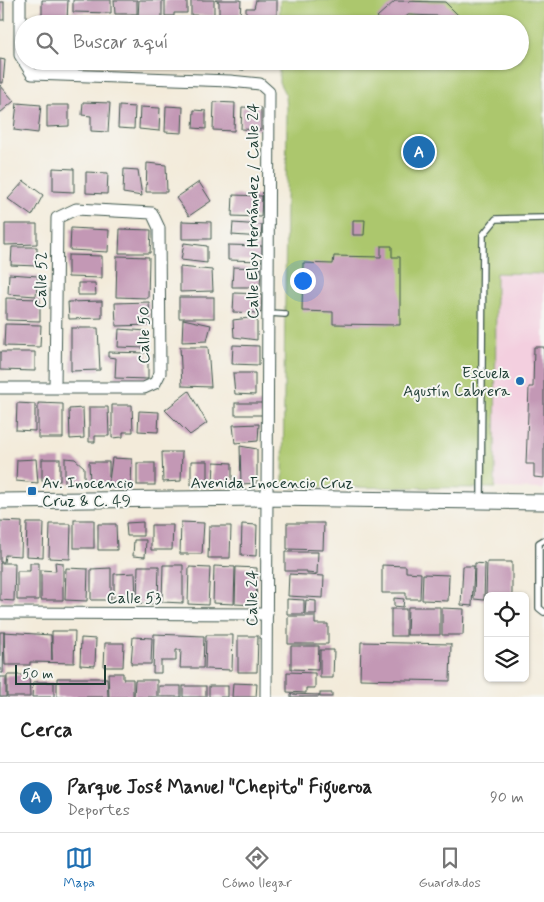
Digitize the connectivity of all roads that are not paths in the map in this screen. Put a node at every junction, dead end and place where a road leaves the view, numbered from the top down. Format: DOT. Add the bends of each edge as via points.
graph roads {
  1 [pos="20,0"];
  2 [pos="20,15"];
  3 [pos="29,70"];
  4 [pos="99,210"];
  5 [pos="544,218"];
  6 [pos="269,313"];
  7 [pos="285,314"];
  8 [pos="55,387"];
  9 [pos="0,388"];
  10 [pos="269,498"];
  11 [pos="481,501"];
  12 [pos="0,502"];
  13 [pos="544,502"];
  14 [pos="544,540"];
  15 [pos="544,612"];
  16 [pos="0,613"];
  17 [pos="267,614"];
  18 [pos="266,697"];
  1 -- 2 [label="street, Calle Eloy Hernández / Calle 24"];
  3 -- 6 [label="street, Calle Eloy Hernández / Calle 24" via="32,74 230,81 260,84 269,92"];
  4 -- 8 [label="street, Calle 52" via="76,209 57,218"];
  4 -- 8 [label="street, Calle 50" via="152,214 159,228 160,373 155,382 144,388"];
  5 -- 11 [label="lane" via="496,219 483,235"];
  6 -- 7 [label="lane"];
  6 -- 10 [label="street, Calle Eloy Hernández / Calle 24"];
  8 -- 9 [label="street, Calle 50"];
  10 -- 11 [label="street, Avenida Inocencio Cruz"];
  10 -- 12 [label="street, Avenida Inocencio Cruz"];
  10 -- 17 [label="street, Calle 24"];
  11 -- 13 [label="street, Avenida Inocencio Cruz"];
  14 -- 15 [label="lane" via="539,543 538,608"];
  16 -- 17 [label="street, Calle 53"];
  17 -- 18 [label="street, Calle 24"];
}
